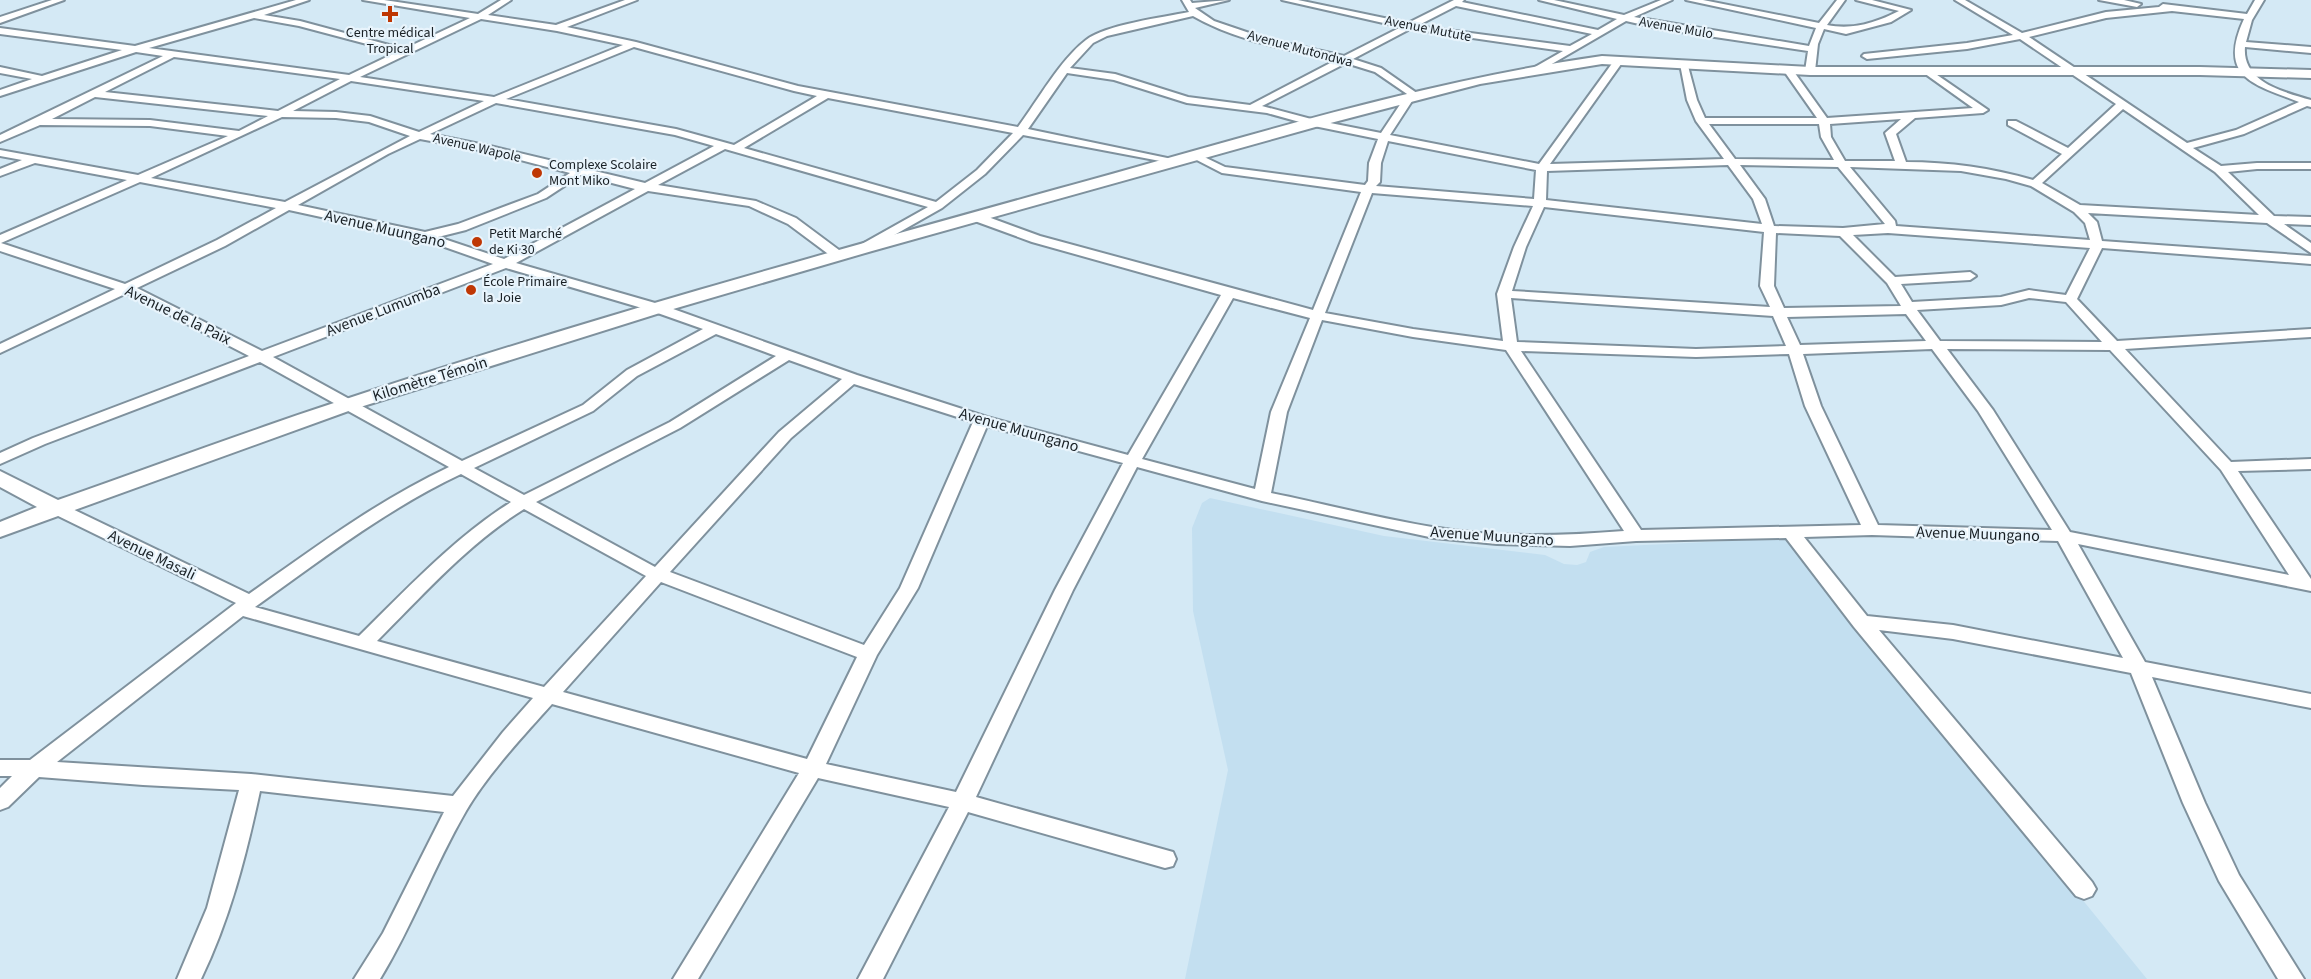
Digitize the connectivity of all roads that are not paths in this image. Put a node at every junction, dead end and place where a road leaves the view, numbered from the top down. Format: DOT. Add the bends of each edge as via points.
graph roads {
  1 [pos="60,0"];
  2 [pos="305,0"];
  3 [pos="367,0"];
  4 [pos="507,0"];
  5 [pos="633,0"];
  6 [pos="1225,0"];
  7 [pos="1286,0"];
  8 [pos="1543,0"];
  9 [pos="1668,0"];
  10 [pos="1690,0"];
  11 [pos="1842,0"];
  12 [pos="1860,0"];
  13 [pos="1959,0"];
  14 [pos="2103,0"];
  15 [pos="2260,0"];
  16 [pos="1457,1"];
  17 [pos="2144,3"];
  18 [pos="1191,6"];
  19 [pos="2173,8"];
  20 [pos="254,15"];
  21 [pos="2251,17"];
  22 [pos="477,18"];
  23 [pos="1625,18"];
  24 [pos="0,20"];
  25 [pos="1406,26"];
  26 [pos="1821,26"];
  27 [pos="557,28"];
  28 [pos="0,31"];
  29 [pos="1600,33"];
  30 [pos="2021,36"];
  31 [pos="633,44"];
  32 [pos="2240,44"];
  33 [pos="139,49"];
  34 [pos="1811,49"];
  35 [pos="1571,50"];
  36 [pos="2311,50"];
  37 [pos="406,51"];
  38 [pos="174,54"];
  39 [pos="1343,59"];
  40 [pos="1618,60"];
  41 [pos="1683,66"];
  42 [pos="1539,69"];
  43 [pos="0,70"];
  44 [pos="1064,70"];
  45 [pos="1789,71"];
  46 [pos="1810,71"];
  47 [pos="1892,71"];
  48 [pos="1927,71"];
  49 [pos="2243,71"];
  50 [pos="2079,72"];
  51 [pos="2311,74"];
  52 [pos="43,78"];
  53 [pos="350,78"];
  54 [pos="0,93"];
  55 [pos="94,94"];
  56 [pos="825,95"];
  57 [pos="1413,98"];
  58 [pos="495,100"];
  59 [pos="2310,103"];
  60 [pos="2122,104"];
  61 [pos="1251,108"];
  62 [pos="279,114"];
  63 [pos="1911,117"];
  64 [pos="1701,121"];
  65 [pos="1824,121"];
  66 [pos="38,122"];
  67 [pos="1314,123"];
  68 [pos="2012,123"];
  69 [pos="1021,131"];
  70 [pos="241,134"];
  71 [pos="421,136"];
  72 [pos="1384,136"];
  73 [pos="0,139"];
  74 [pos="730,147"];
  75 [pos="2183,147"];
  76 [pos="0,153"];
  77 [pos="2069,153"];
  78 [pos="1194,156"];
  79 [pos="35,159"];
  80 [pos="1172,162"];
  81 [pos="1730,162"];
  82 [pos="1842,165"];
  83 [pos="1902,165"];
  84 [pos="2311,166"];
  85 [pos="1542,168"];
  86 [pos="2219,170"];
  87 [pos="579,172"];
  88 [pos="0,173"];
  89 [pos="140,179"];
  90 [pos="2036,184"];
  91 [pos="645,187"];
  92 [pos="1368,189"];
  93 [pos="1539,204"];
  94 [pos="938,206"];
  95 [pos="286,207"];
  96 [pos="2078,209"];
  97 [pos="976,217"];
  98 [pos="2272,221"];
  99 [pos="2311,221"];
  100 [pos="1770,229"];
  101 [pos="1888,230"];
  102 [pos="1843,232"];
  103 [pos="425,236"];
  104 [pos="0,240"];
  105 [pos="2097,245"];
  106 [pos="0,247"];
  107 [pos="866,247"];
  108 [pos="2311,249"];
  109 [pos="839,256"];
  110 [pos="2311,260"];
  111 [pos="505,264"];
  112 [pos="1970,276"];
  113 [pos="1892,281"];
  114 [pos="129,289"];
  115 [pos="1229,293"];
  116 [pos="1504,294"];
  117 [pos="2070,299"];
  118 [pos="657,308"];
  119 [pos="1909,308"];
  120 [pos="1776,310"];
  121 [pos="1316,315"];
  122 [pos="714,329"];
  123 [pos="2311,333"];
  124 [pos="1937,345"];
  125 [pos="1511,346"];
  126 [pos="2112,346"];
  127 [pos="0,349"];
  128 [pos="1795,350"];
  129 [pos="788,355"];
  130 [pos="262,357"];
  131 [pos="852,378"];
  132 [pos="347,405"];
  133 [pos="982,420"];
  134 [pos="0,459"];
  135 [pos="1131,462"];
  136 [pos="2311,464"];
  137 [pos="2227,467"];
  138 [pos="460,468"];
  139 [pos="0,478"];
  140 [pos="1262,496"];
  141 [pos="523,502"];
  142 [pos="56,508"];
  143 [pos="0,530"];
  144 [pos="1872,530"];
  145 [pos="1791,532"];
  146 [pos="1636,536"];
  147 [pos="2064,536"];
  148 [pos="657,574"];
  149 [pos="2308,584"];
  150 [pos="245,606"];
  151 [pos="1861,622"];
  152 [pos="363,643"];
  153 [pos="868,654"];
  154 [pos="2138,667"];
  155 [pos="546,694"];
  156 [pos="2311,701"];
  157 [pos="0,768"];
  158 [pos="34,768"];
  159 [pos="813,769"];
  160 [pos="251,782"];
  161 [pos="0,801"];
  162 [pos="963,802"];
  163 [pos="458,805"];
  164 [pos="1165,859"];
  165 [pos="2084,889"];
  166 [pos="189,979"];
  167 [pos="366,979"];
  168 [pos="685,979"];
  169 [pos="870,979"];
  170 [pos="2292,979"];
  1 -- 24 [label="street"];
  2 -- 20 [label="street"];
  3 -- 22 [label="street"];
  4 -- 22 [label="street"];
  5 -- 27 [label="street"];
  6 -- 18 [label="street"];
  7 -- 25 [label="street, Avenue Mutute"];
  8 -- 23 [label="street, Avenue Mulo"];
  9 -- 23 [label="street"];
  10 -- 26 [label="street"];
  11 -- 26 [label="street"];
  12 -- 26 [label="street" via="1907,10 1855,30"];
  13 -- 30 [label="street"];
  14 -- 17 [label="street"];
  15 -- 21 [label="street" via="2255,3"];
  16 -- 25 [label="street"];
  16 -- 29 [label="street"];
  17 -- 19 [label="street"];
  18 -- 39 [label="street, Avenue Mutondwa" via="1211,23 1264,41"];
  18 -- 44 [label="street" via="1097,37"];
  19 -- 21 [label="street"];
  19 -- 30 [label="street" via="2106,15"];
  20 -- 33 [label="street"];
  20 -- 37 [label="street"];
  21 -- 32 [label="street"];
  22 -- 27 [label="street"];
  22 -- 37 [label="street"];
  23 -- 29 [label="street"];
  23 -- 34 [label="street, Avenue Mulo"];
  25 -- 35 [label="street, Avenue Mutute"];
  25 -- 39 [label="street"];
  26 -- 34 [label="street"];
  27 -- 31 [label="street"];
  28 -- 33 [label="street"];
  29 -- 35 [label="street"];
  30 -- 47 [label="street" via="1867,56"];
  30 -- 50 [label="street"];
  31 -- 56 [label="street"];
  31 -- 58 [label="street"];
  32 -- 36 [label="street"];
  32 -- 49 [label="street"];
  33 -- 38 [label="street"];
  33 -- 52 [label="street"];
  34 -- 46 [label="street"];
  35 -- 42 [label="street"];
  37 -- 53 [label="street"];
  38 -- 53 [label="street"];
  38 -- 55 [label="street"];
  39 -- 57 [label="street, Avenue Mutondwa" via="1378,70"];
  39 -- 61 [label="street"];
  40 -- 41 [label="main road, Kilomètre Témoin"];
  40 -- 42 [label="main road, Kilomètre Témoin"];
  40 -- 85 [label="street"];
  41 -- 45 [label="main road, Kilomètre Témoin"];
  41 -- 64 [label="street"];
  42 -- 57 [label="main road, Kilomètre Témoin"];
  43 -- 52 [label="street"];
  44 -- 61 [label="street" via="1115,77 1201,103"];
  44 -- 69 [label="street"];
  45 -- 46 [label="main road, Kilomètre Témoin"];
  45 -- 65 [label="street"];
  46 -- 47 [label="main road, Kilomètre Témoin"];
  47 -- 48 [label="main road, Kilomètre Témoin"];
  48 -- 50 [label="main road, Kilomètre Témoin"];
  48 -- 63 [label="street" via="1983,110"];
  49 -- 50 [label="main road, Kilomètre Témoin"];
  49 -- 51 [label="main road, Kilomètre Témoin"];
  49 -- 59 [label="street" via="2258,83"];
  50 -- 60 [label="street"];
  52 -- 54 [label="street"];
  53 -- 58 [label="street"];
  53 -- 62 [label="street"];
  55 -- 62 [label="street, Avenue Wapole"];
  55 -- 66 [label="street"];
  56 -- 69 [label="street"];
  56 -- 74 [label="street, Avenue Lumumba"];
  57 -- 67 [label="main road, Kilomètre Témoin"];
  57 -- 72 [label="street"];
  58 -- 71 [label="street"];
  58 -- 74 [label="street" via="676,132"];
  59 -- 75 [label="street" via="2240,132"];
  60 -- 75 [label="street"];
  60 -- 77 [label="street"];
  61 -- 67 [label="street"];
  62 -- 70 [label="street"];
  62 -- 71 [label="street, Avenue Wapole" via="355,117"];
  63 -- 65 [label="street"];
  63 -- 83 [label="street" via="1890,133"];
  64 -- 65 [label="street"];
  64 -- 81 [label="street"];
  65 -- 82 [label="street" via="1826,137"];
  66 -- 70 [label="street" via="150,123"];
  66 -- 73 [label="street"];
  67 -- 72 [label="street"];
  67 -- 78 [label="main road, Kilomètre Témoin"];
  68 -- 77 [label="street"];
  69 -- 80 [label="street"];
  69 -- 94 [label="street" via="981,172"];
  70 -- 89 [label="street"];
  71 -- 87 [label="street, Avenue Wapole"];
  71 -- 95 [label="street" via="367,160"];
  72 -- 85 [label="street"];
  72 -- 92 [label="street" via="1375,163 1374,182"];
  74 -- 91 [label="street, Avenue Lumumba"];
  74 -- 94 [label="street"];
  75 -- 86 [label="street"];
  76 -- 79 [label="street, Avenue Muungano"];
  77 -- 90 [label="street"];
  78 -- 80 [label="main road, Kilomètre Témoin"];
  78 -- 92 [label="street" via="1222,170"];
  79 -- 88 [label="street"];
  79 -- 89 [label="street, Avenue Muungano"];
  80 -- 97 [label="main road, Kilomètre Témoin"];
  81 -- 82 [label="street"];
  81 -- 85 [label="street"];
  81 -- 100 [label="street" via="1759,199"];
  82 -- 83 [label="street"];
  82 -- 101 [label="street" via="1891,224"];
  83 -- 90 [label="street" via="1961,168"];
  84 -- 86 [label="street"];
  85 -- 93 [label="street"];
  86 -- 98 [label="street"];
  87 -- 91 [label="street, Avenue Wapole"];
  87 -- 103 [label="street" via="542,196 462,227"];
  89 -- 95 [label="street, Avenue Muungano"];
  89 -- 104 [label="street"];
  90 -- 96 [label="street"];
  91 -- 109 [label="street, Avenue Wapole" via="752,203 772,210"];
  91 -- 111 [label="street, Avenue Lumumba"];
  92 -- 93 [label="street"];
  92 -- 121 [label="street"];
  93 -- 100 [label="street"];
  93 -- 116 [label="street"];
  94 -- 107 [label="street"];
  95 -- 103 [label="street, Avenue Muungano"];
  95 -- 114 [label="street"];
  96 -- 98 [label="street"];
  96 -- 105 [label="street" via="2091,222"];
  97 -- 107 [label="main road, Kilomètre Témoin"];
  97 -- 115 [label="street" via="1036,239"];
  98 -- 99 [label="street"];
  98 -- 108 [label="street"];
  100 -- 102 [label="street"];
  100 -- 120 [label="street" via="1767,286"];
  101 -- 102 [label="street"];
  101 -- 105 [label="street"];
  102 -- 113 [label="street"];
  103 -- 111 [label="street, Avenue Muungano"];
  105 -- 110 [label="street"];
  105 -- 117 [label="street"];
  106 -- 114 [label="street, Avenue de la Paix"];
  107 -- 109 [label="main road, Kilomètre Témoin"];
  109 -- 118 [label="main road, Kilomètre Témoin"];
  111 -- 118 [label="street, Avenue Muungano"];
  111 -- 130 [label="street, Avenue Lumumba"];
  112 -- 113 [label="street"];
  113 -- 119 [label="street"];
  114 -- 127 [label="street"];
  114 -- 130 [label="street, Avenue de la Paix"];
  115 -- 121 [label="street"];
  115 -- 135 [label="street"];
  116 -- 120 [label="street"];
  116 -- 125 [label="street"];
  117 -- 119 [label="street" via="2029,294 2001,301"];
  117 -- 126 [label="street"];
  118 -- 122 [label="street, Avenue Muungano"];
  118 -- 132 [label="main road, Kilomètre Témoin"];
  119 -- 120 [label="street" via="1792,313"];
  119 -- 124 [label="street"];
  120 -- 128 [label="street"];
  121 -- 125 [label="street"];
  121 -- 140 [label="street" via="1279,412"];
  122 -- 129 [label="street, Avenue Muungano"];
  122 -- 138 [label="street" via="629,376 602,393 588,408"];
  123 -- 126 [label="street"];
  124 -- 126 [label="street"];
  124 -- 128 [label="street"];
  124 -- 147 [label="street" via="1985,410"];
  125 -- 128 [label="street" via="1696,353"];
  125 -- 146 [label="street"];
  126 -- 137 [label="street"];
  128 -- 144 [label="street" via="1814,406"];
  129 -- 131 [label="street, Avenue Muungano"];
  129 -- 141 [label="street" via="675,425"];
  130 -- 132 [label="street, Avenue de la Paix"];
  130 -- 134 [label="street, Avenue Lumumba"];
  131 -- 133 [label="street, Avenue Muungano"];
  131 -- 148 [label="street" via="784,435"];
  132 -- 138 [label="street, Avenue de la Paix"];
  132 -- 142 [label="main road, Kilomètre Témoin"];
  133 -- 135 [label="street, Avenue Muungano"];
  133 -- 153 [label="street" via="909,588"];
  135 -- 140 [label="street, Avenue Muungano"];
  135 -- 162 [label="street"];
  136 -- 137 [label="street"];
  137 -- 149 [label="street"];
  138 -- 141 [label="street, Avenue de la Paix"];
  138 -- 150 [label="street" via="387,506"];
  139 -- 142 [label="main road"];
  140 -- 146 [label="street, Avenue Muungano" via="1434,533 1570,542"];
  141 -- 148 [label="street, Avenue de la Paix"];
  141 -- 152 [label="street" via="471,539"];
  142 -- 143 [label="main road, Kilomètre Témoin"];
  142 -- 150 [label="street, Avenue Masali"];
  144 -- 145 [label="street, Avenue Muungano"];
  144 -- 147 [label="street, Avenue Muungano"];
  145 -- 146 [label="street, Avenue Muungano"];
  145 -- 151 [label="street"];
  147 -- 149 [label="street, Avenue Muungano"];
  147 -- 154 [label="street"];
  148 -- 153 [label="street, Avenue de la Paix"];
  148 -- 155 [label="street"];
  150 -- 152 [label="street, Avenue Masali"];
  150 -- 158 [label="street"];
  151 -- 154 [label="street" via="1953,632"];
  151 -- 165 [label="street"];
  152 -- 155 [label="street, Avenue Masali"];
  153 -- 159 [label="street"];
  154 -- 156 [label="street"];
  154 -- 170 [label="street" via="2231,881"];
  155 -- 159 [label="street, Avenue Masali"];
  155 -- 163 [label="street"];
  157 -- 158 [label="street"];
  158 -- 160 [label="street"];
  158 -- 161 [label="street"];
  159 -- 162 [label="street, Avenue Masali"];
  159 -- 168 [label="street"];
  160 -- 163 [label="street"];
  160 -- 166 [label="street" via="237,848 202,955"];
  162 -- 164 [label="street, Avenue Masali"];
  162 -- 169 [label="street"];
  163 -- 167 [label="street" via="391,940"];
}
